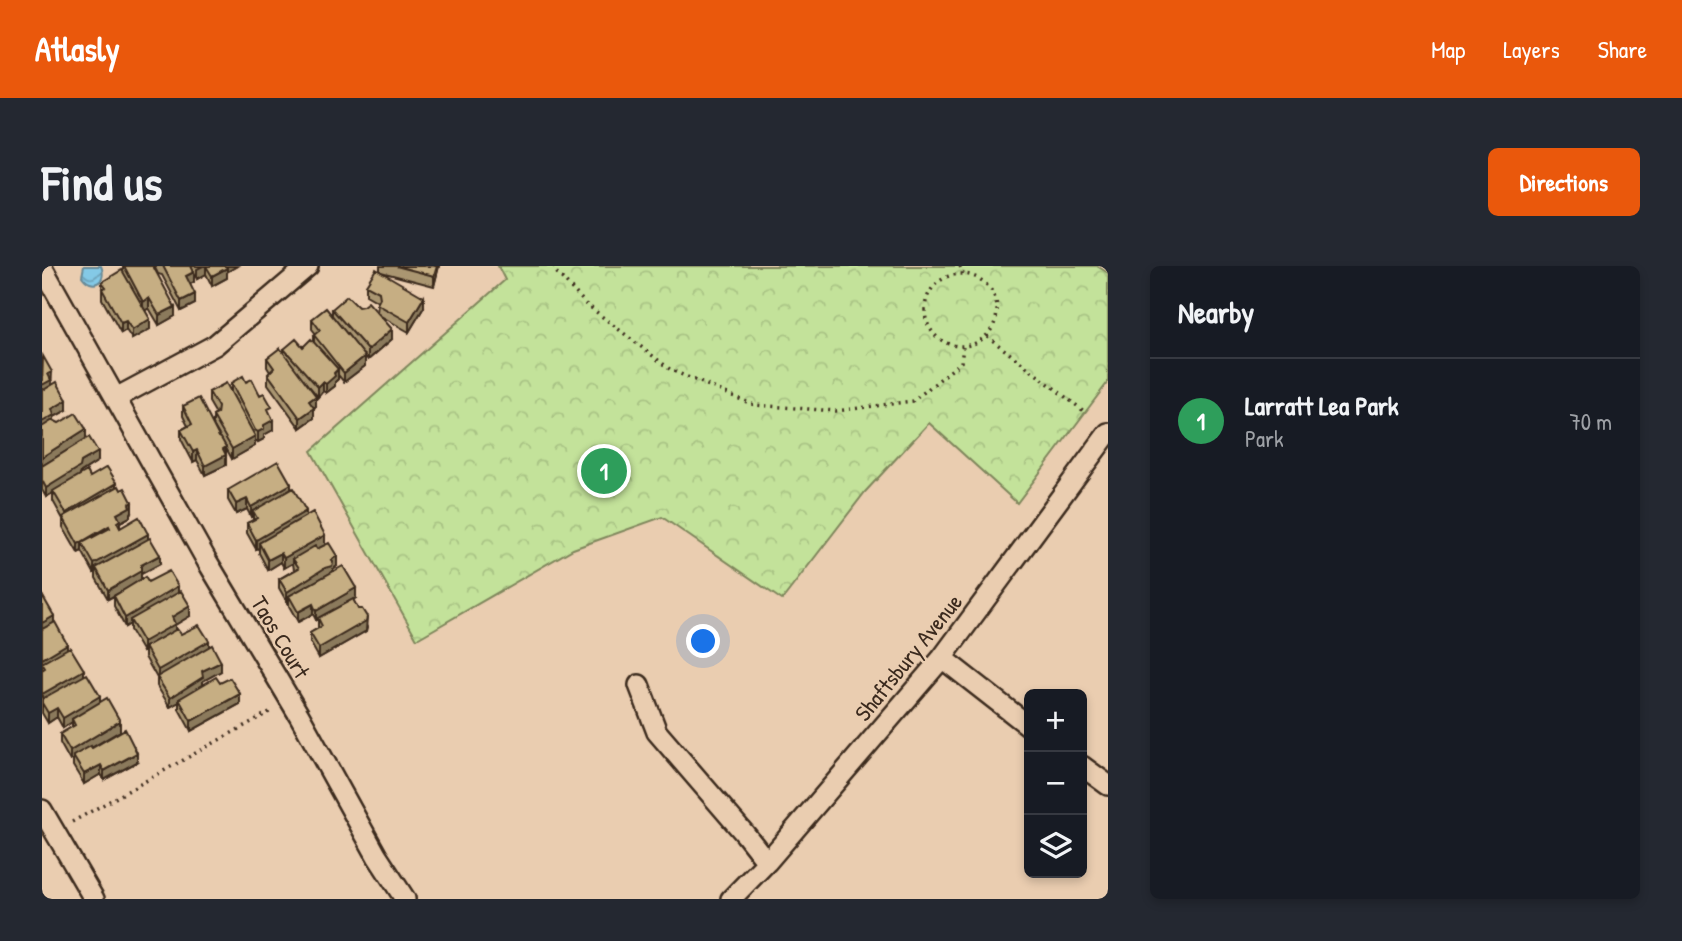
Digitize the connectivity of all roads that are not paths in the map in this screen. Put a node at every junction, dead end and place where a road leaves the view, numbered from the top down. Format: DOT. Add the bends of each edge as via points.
graph roads {
  1 [pos="308,266"];
  2 [pos="42,267"];
  3 [pos="116,398"];
  4 [pos="1108,433"];
  5 [pos="942,659"];
  6 [pos="639,685"];
  7 [pos="1024,722"];
  8 [pos="1087,770"];
  9 [pos="1108,785"];
  10 [pos="42,810"];
  11 [pos="767,862"];
  12 [pos="94,899"];
  13 [pos="405,899"];
  14 [pos="731,899"];
  1 -- 3 [label="street" via="215,345"];
  2 -- 3 [label="street, Taos Court"];
  3 -- 13 [label="street, Taos Court"];
  4 -- 5 [label="street, Shaftsbury Avenue"];
  5 -- 7 [label="street"];
  5 -- 11 [label="street, Shaftsbury Avenue"];
  6 -- 11 [label="street" via="657,732"];
  8 -- 9 [label="street"];
  10 -- 12 [label="street"];
  11 -- 14 [label="street, Shaftsbury Avenue"];
}
